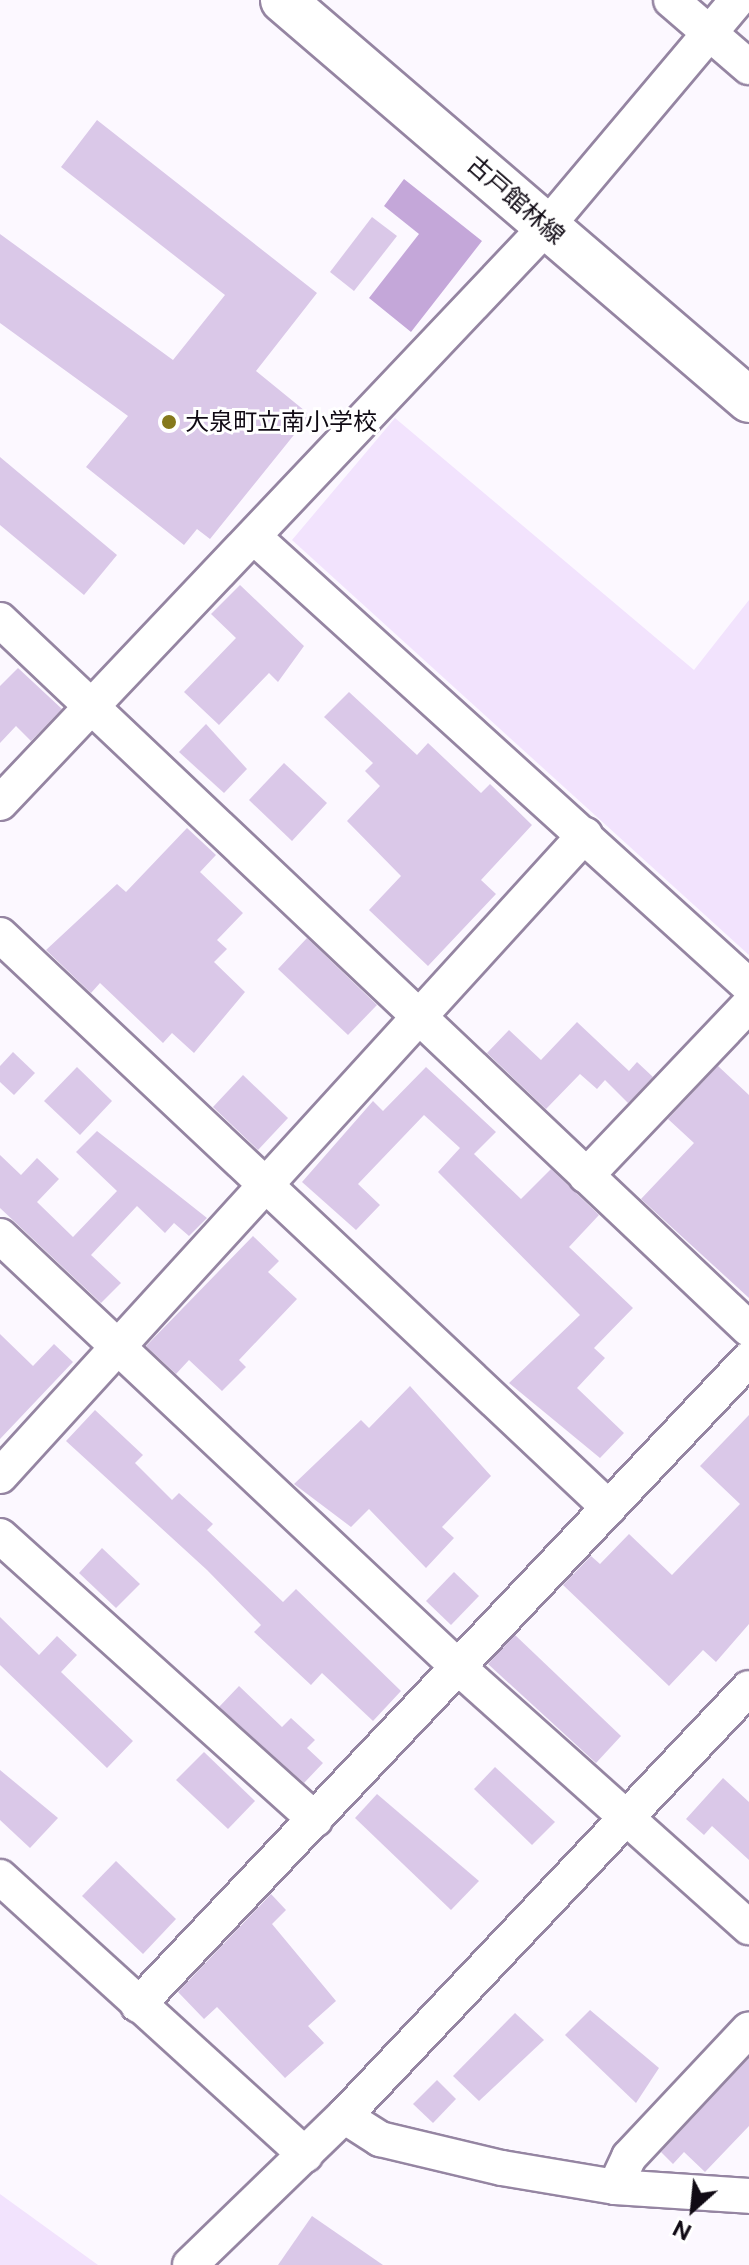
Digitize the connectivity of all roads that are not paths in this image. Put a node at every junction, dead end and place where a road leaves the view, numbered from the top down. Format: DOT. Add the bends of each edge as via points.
graph roads {
  1 [pos="283,0"];
  2 [pos="671,0"];
  3 [pos="737,0"];
  4 [pos="714,37"];
  5 [pos="749,67"];
  6 [pos="547,226"];
  7 [pos="749,400"];
  8 [pos="254,537"];
  9 [pos="0,620"];
  10 [pos="91,705"];
  11 [pos="0,803"];
  12 [pos="585,835"];
  13 [pos="0,935"];
  14 [pos="749,986"];
  15 [pos="749,1005"];
  16 [pos="418,1014"];
  17 [pos="586,1176"];
  18 [pos="269,1181"];
  19 [pos="0,1236"];
  20 [pos="749,1329"];
  21 [pos="118,1343"];
  22 [pos="749,1359"];
  23 [pos="0,1476"];
  24 [pos="609,1508"];
  25 [pos="0,1536"];
  26 [pos="459,1668"];
  27 [pos="749,1688"];
  28 [pos="627,1817"];
  29 [pos="315,1820"];
  30 [pos="0,1877"];
  31 [pos="749,1927"];
  32 [pos="138,2005"];
  33 [pos="749,2029"];
  34 [pos="344,2116"];
  35 [pos="306,2155"];
  36 [pos="615,2187"];
  37 [pos="749,2196"];
  38 [pos="190,2265"];
  1 -- 6 [label="main road, 古戸館林線"];
  2 -- 4 [label="street"];
  3 -- 4 [label="street"];
  4 -- 5 [label="street"];
  4 -- 6 [label="street"];
  6 -- 7 [label="main road, 古戸館林線"];
  6 -- 8 [label="street"];
  8 -- 10 [label="street"];
  8 -- 12 [label="street"];
  9 -- 10 [label="street"];
  10 -- 11 [label="street"];
  10 -- 16 [label="street"];
  12 -- 14 [label="street"];
  12 -- 16 [label="street"];
  13 -- 18 [label="street"];
  15 -- 17 [label="street"];
  16 -- 17 [label="street"];
  16 -- 18 [label="street"];
  17 -- 20 [label="street"];
  18 -- 21 [label="street"];
  18 -- 24 [label="street"];
  19 -- 21 [label="street"];
  21 -- 23 [label="street"];
  21 -- 26 [label="street"];
  22 -- 24 [label="street"];
  24 -- 26 [label="street"];
  25 -- 29 [label="street"];
  26 -- 28 [label="street"];
  26 -- 29 [label="street"];
  27 -- 28 [label="street"];
  28 -- 31 [label="street"];
  28 -- 34 [label="street"];
  29 -- 32 [label="street"];
  30 -- 32 [label="street"];
  32 -- 35 [label="street"];
  33 -- 36 [label="street" via="629,2157"];
  34 -- 35 [label="street"];
  34 -- 36 [label="street" via="380,2139 424,2151"];
  35 -- 38 [label="street"];
  36 -- 37 [label="street"];
}
